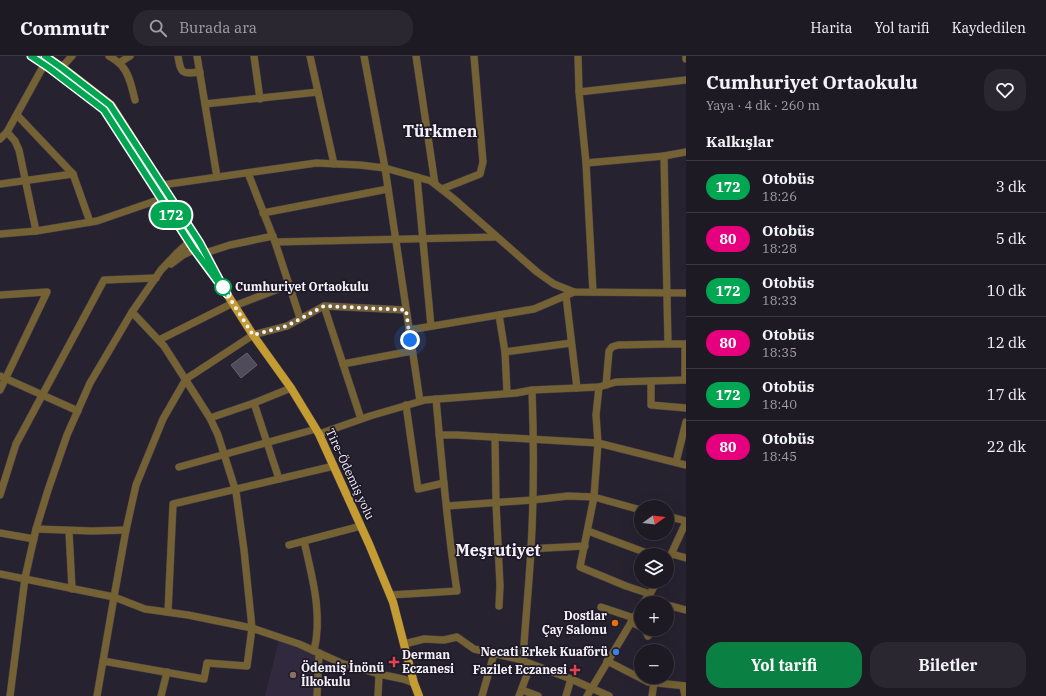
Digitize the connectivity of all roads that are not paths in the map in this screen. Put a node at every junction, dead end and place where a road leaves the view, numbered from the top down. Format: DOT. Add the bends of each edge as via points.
graph roads {
  1 [pos="31,56"];
  2 [pos="72,56"];
  3 [pos="109,56"];
  4 [pos="130,56"];
  5 [pos="178,56"];
  6 [pos="197,56"];
  7 [pos="254,56"];
  8 [pos="310,56"];
  9 [pos="364,56"];
  10 [pos="416,56"];
  11 [pos="474,56"];
  12 [pos="578,56"];
  13 [pos="686,56"];
  14 [pos="686,59"];
  15 [pos="44,60"];
  16 [pos="119,64"];
  17 [pos="62,68"];
  18 [pos="200,72"];
  19 [pos="686,80"];
  20 [pos="318,92"];
  21 [pos="579,92"];
  22 [pos="260,98"];
  23 [pos="135,100"];
  24 [pos="205,104"];
  25 [pos="17,115"];
  26 [pos="8,132"];
  27 [pos="0,139"];
  28 [pos="686,152"];
  29 [pos="664,156"];
  30 [pos="586,163"];
  31 [pos="334,164"];
  32 [pos="385,168"];
  33 [pos="248,173"];
  34 [pos="74,174"];
  35 [pos="417,176"];
  36 [pos="217,177"];
  37 [pos="26,181"];
  38 [pos="0,184"];
  39 [pos="435,184"];
  40 [pos="162,185"];
  41 [pos="388,189"];
  42 [pos="442,189"];
  43 [pos="161,199"];
  44 [pos="263,213"];
  45 [pos="90,222"];
  46 [pos="36,231"];
  47 [pos="0,234"];
  48 [pos="496,237"];
  49 [pos="395,239"];
  50 [pos="423,239"];
  51 [pos="192,240"];
  52 [pos="274,240"];
  53 [pos="200,250"];
  54 [pos="161,270"];
  55 [pos="156,278"];
  56 [pos="289,285"];
  57 [pos="574,292"];
  58 [pos="593,292"];
  59 [pos="668,293"];
  60 [pos="686,293"];
  61 [pos="0,295"];
  62 [pos="566,296"];
  63 [pos="233,304"];
  64 [pos="324,306"];
  65 [pos="406,310"];
  66 [pos="132,312"];
  67 [pos="499,315"];
  68 [pos="300,318"];
  69 [pos="431,326"];
  70 [pos="409,330"];
  71 [pos="253,335"];
  72 [pos="159,340"];
  73 [pos="571,343"];
  74 [pos="668,344"];
  75 [pos="412,351"];
  76 [pos="506,352"];
  77 [pos="343,364"];
  78 [pos="3,377"];
  79 [pos="186,379"];
  80 [pos="685,380"];
  81 [pos="651,381"];
  82 [pos="603,386"];
  83 [pos="291,388"];
  84 [pos="576,388"];
  85 [pos="0,390"];
  86 [pos="532,390"];
  87 [pos="507,393"];
  88 [pos="42,396"];
  89 [pos="436,399"];
  90 [pos="420,402"];
  91 [pos="254,403"];
  92 [pos="406,405"];
  93 [pos="686,408"];
  94 [pos="78,411"];
  95 [pos="210,418"];
  96 [pos="361,419"];
  97 [pos="686,422"];
  98 [pos="318,432"];
  99 [pos="439,435"];
  100 [pos="495,437"];
  101 [pos="534,439"];
  102 [pos="267,443"];
  103 [pos="598,443"];
  104 [pos="224,455"];
  105 [pos="676,462"];
  106 [pos="686,465"];
  107 [pos="334,466"];
  108 [pos="179,467"];
  109 [pos="279,479"];
  110 [pos="444,483"];
  111 [pos="235,490"];
  112 [pos="0,495"];
  113 [pos="594,498"];
  114 [pos="533,500"];
  115 [pos="496,503"];
  116 [pos="447,506"];
  117 [pos="634,508"];
  118 [pos="674,518"];
  119 [pos="686,522"];
  120 [pos="361,526"];
  121 [pos="36,529"];
  122 [pos="126,530"];
  123 [pos="69,531"];
  124 [pos="588,531"];
  125 [pos="0,533"];
  126 [pos="34,539"];
  127 [pos="304,541"];
  128 [pos="289,545"];
  129 [pos="585,546"];
  130 [pos="634,548"];
  131 [pos="531,549"];
  132 [pos="674,549"];
  133 [pos="498,551"];
  134 [pos="452,553"];
  135 [pos="674,555"];
  136 [pos="686,558"];
  137 [pos="0,574"];
  138 [pos="25,578"];
  139 [pos="72,589"];
  140 [pos="390,595"];
  141 [pos="641,596"];
  142 [pos="114,597"];
  143 [pos="499,606"];
  144 [pos="674,606"];
  145 [pos="601,607"];
  146 [pos="686,610"];
  147 [pos="168,612"];
  148 [pos="634,617"];
  149 [pos="632,620"];
  150 [pos="252,628"];
  151 [pos="404,644"];
  152 [pos="317,652"];
  153 [pos="494,654"];
  154 [pos="103,661"];
  155 [pos="523,661"];
  156 [pos="608,662"];
  157 [pos="531,664"];
  158 [pos="167,672"];
  159 [pos="379,674"];
  160 [pos="634,675"];
  161 [pos="571,679"];
  162 [pos="414,683"];
  163 [pos="654,684"];
  164 [pos="664,684"];
  165 [pos="684,686"];
  166 [pos="591,688"];
  167 [pos="520,693"];
  168 [pos="10,696"];
  169 [pos="97,696"];
  170 [pos="161,696"];
  171 [pos="317,696"];
  172 [pos="378,696"];
  173 [pos="419,696"];
  174 [pos="424,696"];
  175 [pos="482,696"];
  176 [pos="538,696"];
  177 [pos="566,696"];
  178 [pos="586,696"];
  179 [pos="609,696"];
  180 [pos="652,696"];
  181 [pos="685,696"];
  1 -- 15 [label="main road"];
  2 -- 17 [label="street"];
  3 -- 16 [label="street"];
  4 -- 16 [label="street"];
  5 -- 18 [label="street" via="183,72"];
  6 -- 18 [label="street"];
  7 -- 22 [label="street"];
  8 -- 20 [label="street"];
  9 -- 32 [label="street"];
  10 -- 39 [label="street"];
  11 -- 42 [label="street" via="483,162 480,174"];
  12 -- 21 [label="street"];
  13 -- 14 [label="street"];
  15 -- 17 [label="main road"];
  15 -- 25 [label="street"];
  15 -- 43 [label="main road" via="104,110"];
  16 -- 23 [label="street" via="127,73"];
  17 -- 40 [label="main road" via="110,105"];
  18 -- 24 [label="street"];
  19 -- 21 [label="street"];
  20 -- 22 [label="street"];
  20 -- 31 [label="street"];
  21 -- 30 [label="street"];
  22 -- 24 [label="street"];
  24 -- 36 [label="street"];
  25 -- 26 [label="street"];
  25 -- 34 [label="street"];
  26 -- 27 [label="street"];
  26 -- 37 [label="street" via="18,145"];
  28 -- 29 [label="street"];
  29 -- 30 [label="street"];
  29 -- 59 [label="street"];
  30 -- 58 [label="street"];
  31 -- 32 [label="street"];
  31 -- 33 [label="street" via="316,163"];
  32 -- 35 [label="street"];
  32 -- 41 [label="street"];
  33 -- 36 [label="street"];
  33 -- 44 [label="street"];
  34 -- 37 [label="street"];
  34 -- 45 [label="street"];
  35 -- 39 [label="street"];
  35 -- 50 [label="street"];
  36 -- 40 [label="street"];
  37 -- 38 [label="street"];
  37 -- 46 [label="street"];
  39 -- 42 [label="street"];
  40 -- 51 [label="main road"];
  41 -- 44 [label="street"];
  41 -- 49 [label="street"];
  42 -- 48 [label="street"];
  43 -- 45 [label="street" via="97,222"];
  43 -- 51 [label="main road"];
  44 -- 52 [label="street"];
  45 -- 46 [label="street"];
  46 -- 47 [label="street"];
  48 -- 50 [label="street"];
  48 -- 57 [label="street" via="554,284"];
  49 -- 50 [label="street"];
  49 -- 52 [label="street"];
  49 -- 65 [label="street"];
  50 -- 69 [label="street"];
  51 -- 53 [label="main road, Tire-Ödemiş yolu"];
  51 -- 54 [label="street"];
  52 -- 53 [label="street"];
  52 -- 56 [label="street"];
  53 -- 54 [label="street" via="183,256"];
  53 -- 63 [label="main road, Tire-Ödemiş yolu"];
  54 -- 55 [label="street"];
  55 -- 66 [label="street"];
  55 -- 88 [label="street" via="104,280"];
  56 -- 63 [label="street"];
  56 -- 68 [label="street"];
  57 -- 58 [label="street"];
  57 -- 62 [label="street"];
  58 -- 59 [label="street"];
  59 -- 60 [label="street"];
  59 -- 74 [label="street"];
  61 -- 78 [label="street" via="47,292"];
  62 -- 67 [label="street" via="534,309"];
  62 -- 73 [label="street"];
  63 -- 71 [label="main road, Tire-Ödemiş yolu"];
  63 -- 72 [label="street"];
  64 -- 65 [label="street"];
  64 -- 68 [label="street"];
  64 -- 77 [label="street"];
  65 -- 70 [label="street"];
  66 -- 72 [label="street"];
  66 -- 94 [label="street" via="90,383"];
  67 -- 69 [label="street"];
  67 -- 76 [label="street"];
  68 -- 71 [label="street" via="287,326"];
  69 -- 70 [label="street"];
  70 -- 75 [label="street"];
  71 -- 79 [label="street"];
  71 -- 83 [label="main road, Tire-Ödemiş yolu"];
  72 -- 79 [label="street"];
  73 -- 76 [label="street"];
  73 -- 84 [label="street"];
  74 -- 80 [label="street" via="685,344"];
  74 -- 82 [label="street" via="612,347 609,351"];
  75 -- 77 [label="street"];
  75 -- 90 [label="street"];
  76 -- 87 [label="street"];
  77 -- 96 [label="street"];
  78 -- 85 [label="street"];
  78 -- 88 [label="street"];
  79 -- 95 [label="street"];
  79 -- 122 [label="street" via="163,419 136,485"];
  80 -- 81 [label="street"];
  81 -- 82 [label="street" via="616,382"];
  81 -- 93 [label="street" via="651,406"];
  82 -- 84 [label="street"];
  82 -- 103 [label="street" via="596,415"];
  83 -- 91 [label="street"];
  83 -- 98 [label="main road, Tire-Ödemiş yolu"];
  84 -- 86 [label="street"];
  86 -- 87 [label="street"];
  86 -- 101 [label="street"];
  87 -- 89 [label="street"];
  88 -- 94 [label="street"];
  88 -- 112 [label="street" via="16,444"];
  89 -- 90 [label="street"];
  89 -- 99 [label="street"];
  90 -- 92 [label="street"];
  91 -- 95 [label="street"];
  91 -- 102 [label="street"];
  92 -- 96 [label="street"];
  92 -- 110 [label="street" via="418,490"];
  94 -- 121 [label="street" via="67,435"];
  95 -- 104 [label="street"];
  96 -- 98 [label="street"];
  97 -- 105 [label="street"];
  98 -- 102 [label="street"];
  98 -- 107 [label="main road, Tire-Ödemiş yolu"];
  99 -- 100 [label="street"];
  99 -- 110 [label="street"];
  100 -- 101 [label="street"];
  100 -- 115 [label="street"];
  101 -- 103 [label="street"];
  101 -- 114 [label="street"];
  102 -- 104 [label="street"];
  102 -- 109 [label="street"];
  103 -- 105 [label="street"];
  103 -- 113 [label="street"];
  104 -- 108 [label="street"];
  104 -- 111 [label="street"];
  105 -- 106 [label="street"];
  107 -- 109 [label="street"];
  107 -- 120 [label="main road, Tire-Ödemiş yolu"];
  109 -- 111 [label="street"];
  110 -- 116 [label="street"];
  111 -- 147 [label="street" via="174,504"];
  111 -- 150 [label="street"];
  113 -- 114 [label="street" via="568,496"];
  113 -- 117 [label="street"];
  113 -- 124 [label="street"];
  114 -- 115 [label="street"];
  114 -- 131 [label="street"];
  115 -- 116 [label="street"];
  115 -- 133 [label="street"];
  116 -- 134 [label="street"];
  118 -- 119 [label="street"];
  119 -- 132 [label="street"];
  120 -- 127 [label="street"];
  120 -- 140 [label="main road, Tire-Ödemiş yolu"];
  121 -- 123 [label="street"];
  121 -- 126 [label="street"];
  122 -- 123 [label="street"];
  122 -- 142 [label="street"];
  123 -- 139 [label="street"];
  124 -- 129 [label="street"];
  124 -- 130 [label="street"];
  125 -- 126 [label="street"];
  126 -- 138 [label="street"];
  127 -- 128 [label="street"];
  127 -- 152 [label="street" via="316,595"];
  129 -- 131 [label="street"];
  129 -- 141 [label="street" via="580,567 626,586"];
  131 -- 133 [label="street"];
  131 -- 155 [label="street"];
  133 -- 134 [label="street"];
  133 -- 143 [label="street"];
  134 -- 140 [label="street" via="457,591"];
  135 -- 136 [label="street"];
  137 -- 138 [label="street"];
  138 -- 139 [label="street"];
  138 -- 168 [label="street"];
  139 -- 142 [label="street"];
  140 -- 151 [label="main road, Tire-Ödemiş yolu"];
  142 -- 147 [label="street" via="145,609"];
  142 -- 154 [label="street"];
  144 -- 146 [label="street"];
  145 -- 149 [label="street"];
  147 -- 150 [label="street"];
  148 -- 149 [label="street"];
  149 -- 156 [label="street"];
  150 -- 152 [label="street"];
  150 -- 158 [label="street" via="247,666 208,663 204,679"];
  151 -- 153 [label="street" via="424,639 444,640 457,637 474,648"];
  151 -- 162 [label="main road, Tire-Ödemiş yolu"];
  152 -- 159 [label="street" via="341,663"];
  152 -- 171 [label="street"];
  153 -- 155 [label="street"];
  153 -- 175 [label="street"];
  154 -- 158 [label="street"];
  154 -- 169 [label="street"];
  155 -- 157 [label="street"];
  156 -- 160 [label="street"];
  156 -- 166 [label="street"];
  157 -- 161 [label="street"];
  157 -- 167 [label="street"];
  158 -- 170 [label="street"];
  159 -- 162 [label="street"];
  159 -- 172 [label="street"];
  161 -- 166 [label="street"];
  161 -- 177 [label="street"];
  162 -- 173 [label="main road, Tire-Ödemiş yolu"];
  162 -- 174 [label="main road"];
  163 -- 180 [label="street"];
  164 -- 165 [label="street"];
  165 -- 181 [label="street"];
  166 -- 178 [label="street"];
  166 -- 179 [label="street"];
  167 -- 176 [label="street"];
}
